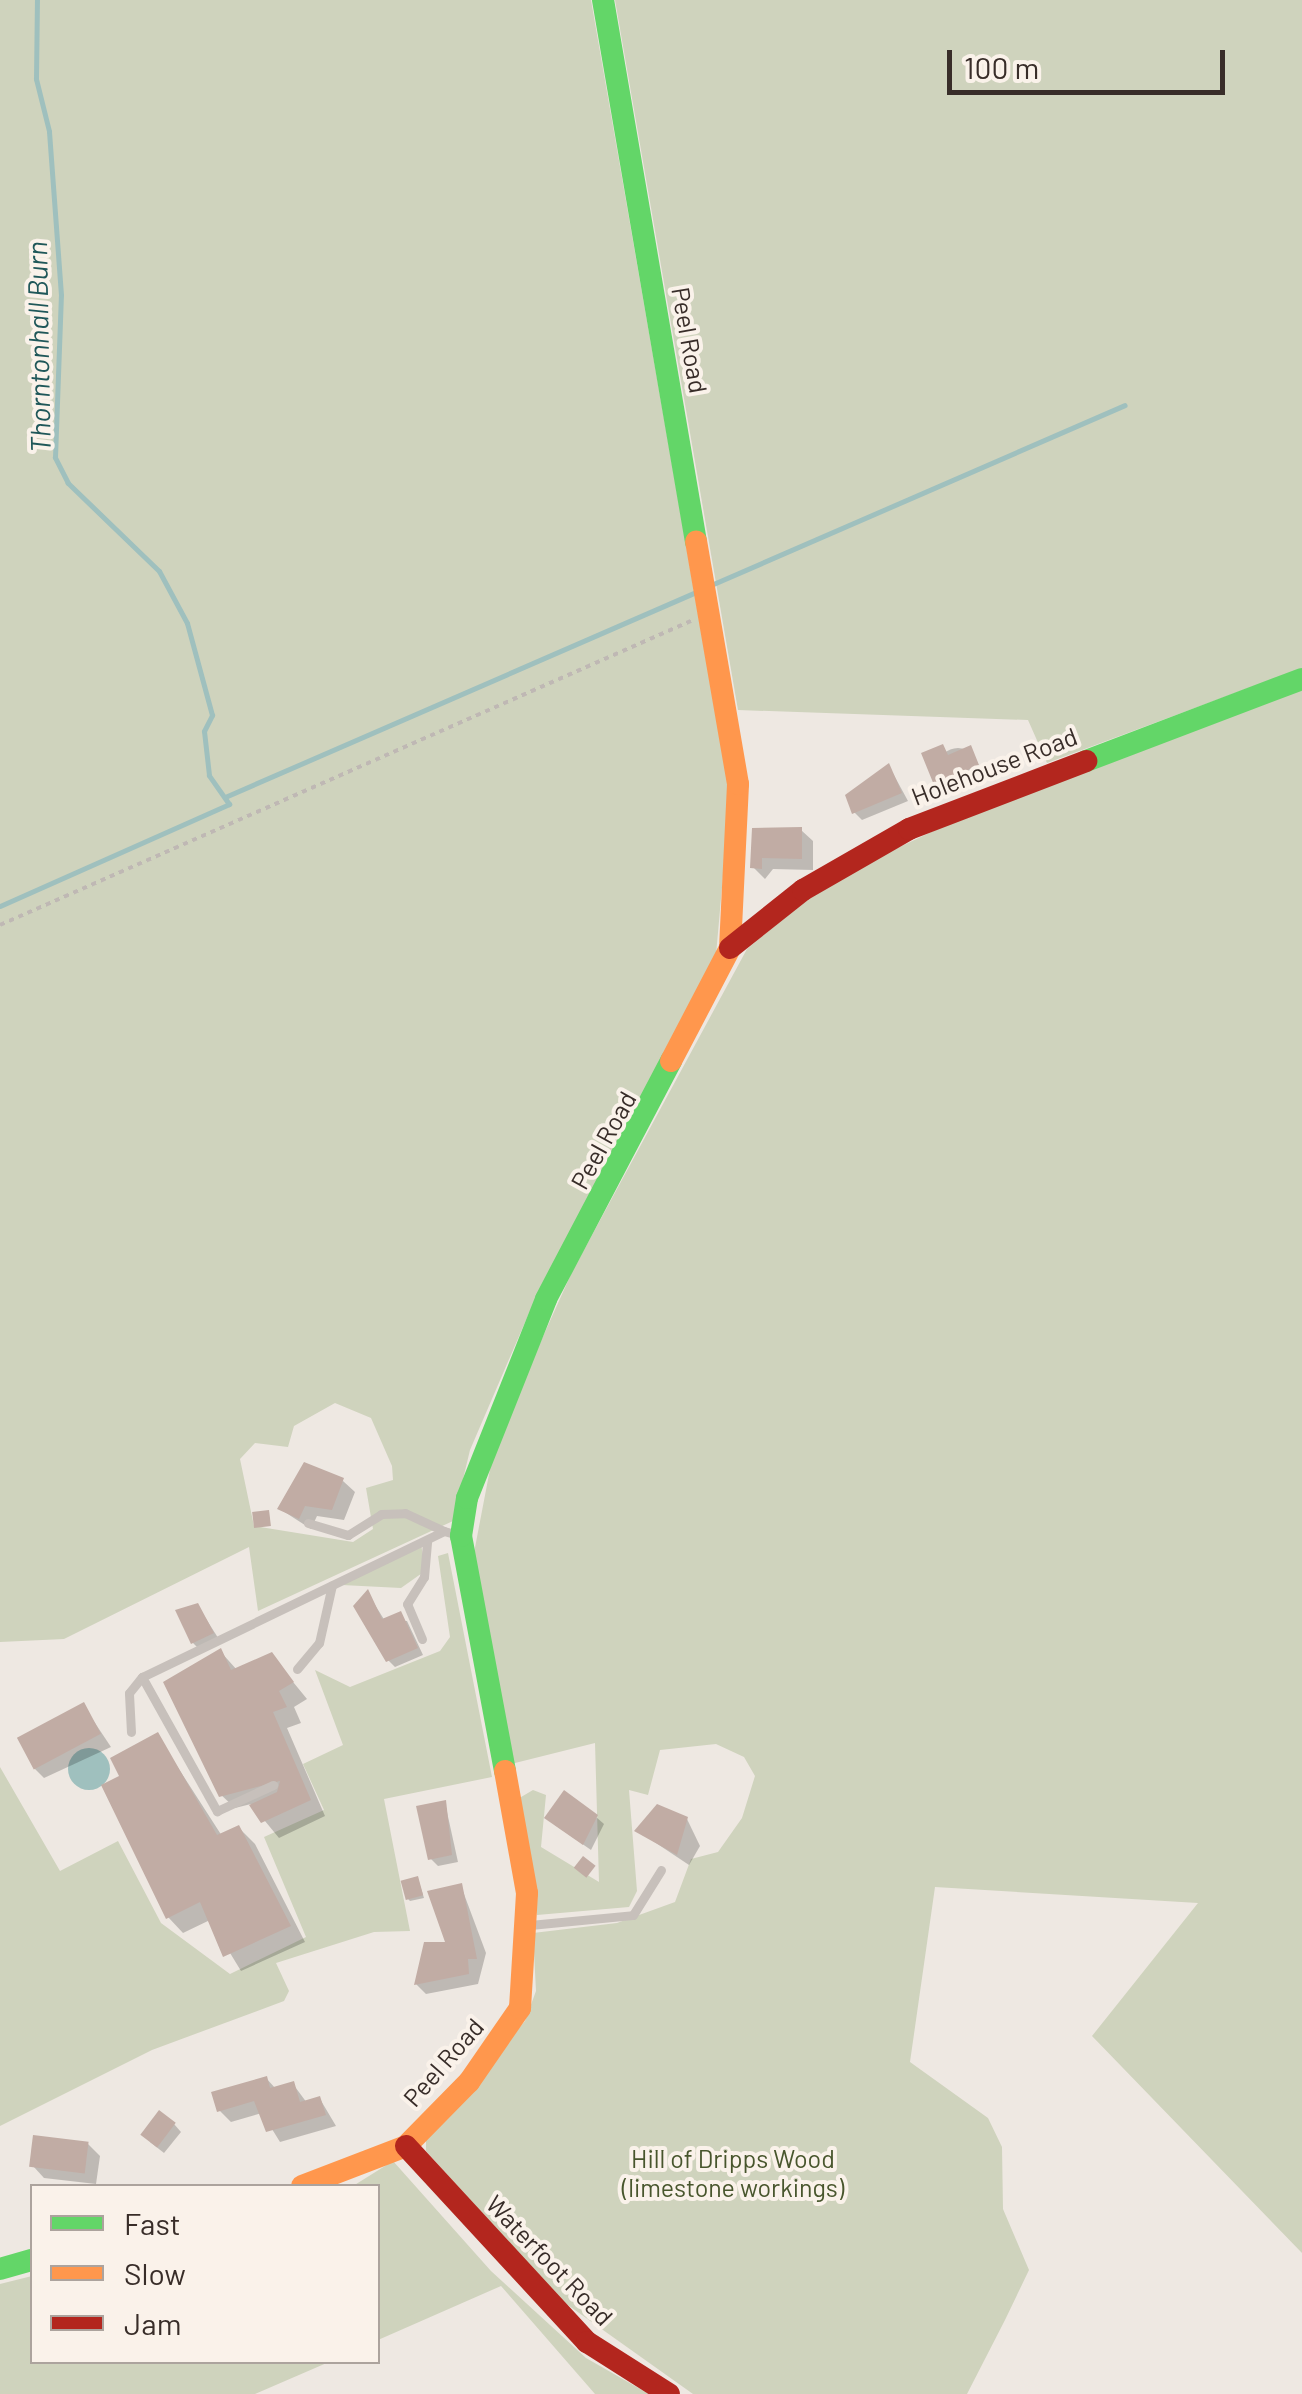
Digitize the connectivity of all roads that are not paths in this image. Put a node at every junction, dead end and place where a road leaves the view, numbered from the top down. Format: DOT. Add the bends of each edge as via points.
graph roads {
  1 [pos="603,0"];
  2 [pos="1302,679"];
  3 [pos="730,948"];
  4 [pos="308,1523"];
  5 [pos="452,1534"];
  6 [pos="427,1540"];
  7 [pos="332,1585"];
  8 [pos="422,1640"];
  9 [pos="296,1670"];
  10 [pos="142,1678"];
  11 [pos="131,1732"];
  12 [pos="273,1785"];
  13 [pos="661,1870"];
  14 [pos="527,1926"];
  15 [pos="406,2146"];
  16 [pos="307,2184"];
  17 [pos="30,2260"];
  18 [pos="0,2268"];
  19 [pos="669,2394"];
  1 -- 3 [label="street, Peel Road" via="738,784"];
  2 -- 3 [label="street, Holehouse Road" via="893,836"];
  3 -- 5 [label="street, Peel Road" via="546,1299"];
  4 -- 5 [label="lane" via="348,1535 381,1514 406,1513"];
  5 -- 6 [label="lane"];
  5 -- 14 [label="street, Peel Road"];
  6 -- 7 [label="lane"];
  6 -- 8 [label="lane" via="424,1576 408,1604"];
  7 -- 9 [label="lane" via="319,1643"];
  7 -- 10 [label="lane"];
  10 -- 11 [label="lane" via="129,1693"];
  10 -- 12 [label="lane" via="217,1811"];
  13 -- 14 [label="lane" via="634,1915"];
  14 -- 15 [label="street, Peel Road" via="520,2008 468,2082"];
  15 -- 16 [label="street, Peel Road"];
  15 -- 19 [label="street, Waterfoot Road" via="586,2342"];
  17 -- 18 [label="street"];
}
